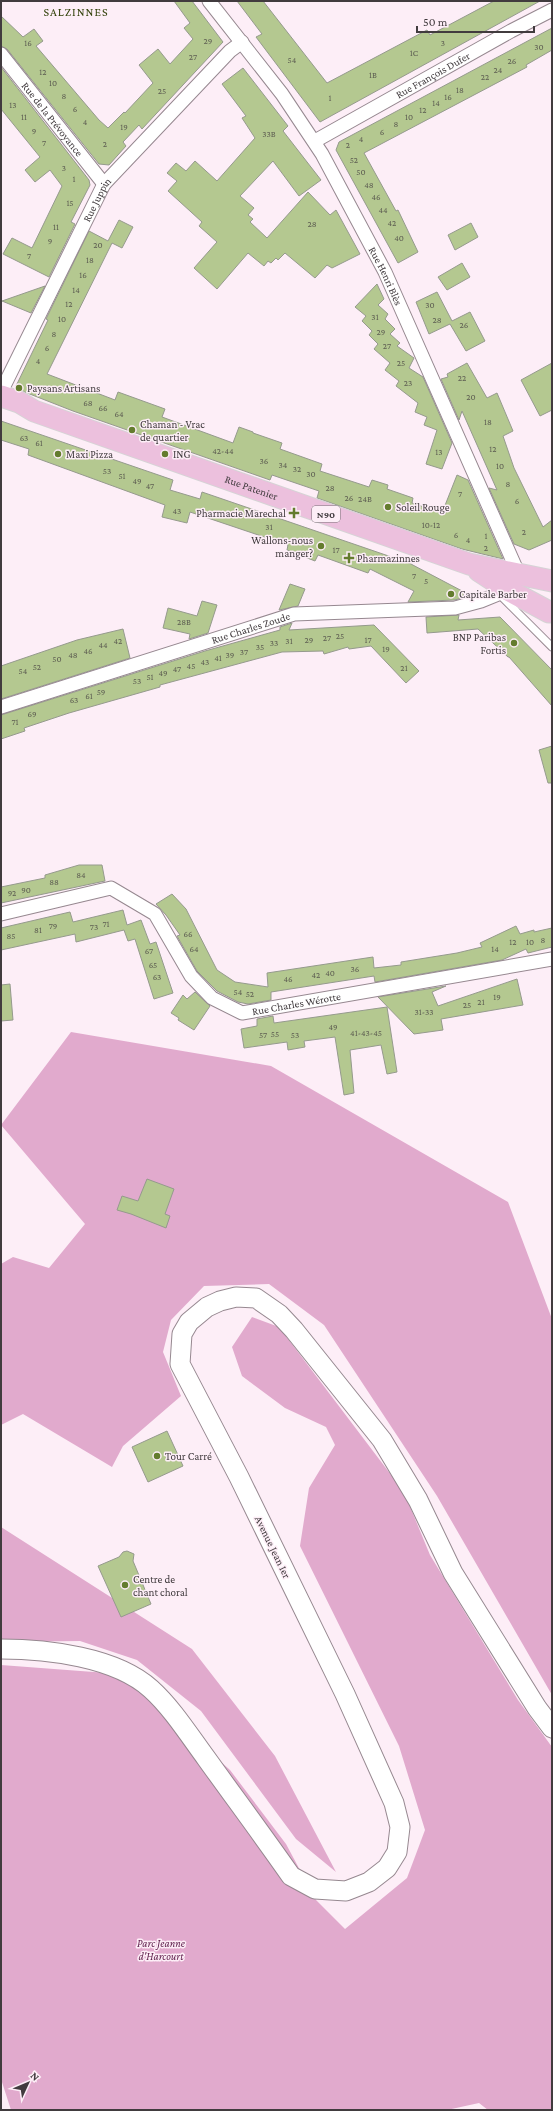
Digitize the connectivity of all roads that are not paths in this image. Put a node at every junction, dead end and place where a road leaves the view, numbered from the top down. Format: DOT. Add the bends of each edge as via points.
graph roads {
  1 [pos="209,1"];
  2 [pos="552,10"];
  3 [pos="242,42"];
  4 [pos="1,54"];
  5 [pos="315,141"];
  6 [pos="104,184"];
  7 [pos="1,392"];
  8 [pos="1,396"];
  9 [pos="1,404"];
  10 [pos="34,411"];
  11 [pos="552,581"];
  12 [pos="508,586"];
  13 [pos="551,608"];
  14 [pos="552,647"];
  15 [pos="1,707"];
  16 [pos="1,914"];
  17 [pos="552,959"];
  18 [pos="1,1649"];
  19 [pos="552,1728"];
  1 -- 3 [label="street, Rue Henri Blès"];
  2 -- 5 [label="street, Rue François Dufer"];
  3 -- 5 [label="street, Rue Henri Blès"];
  3 -- 6 [label="street, Rue Juppin" via="230,51"];
  4 -- 6 [label="street, Rue de la Prévoyance"];
  5 -- 12 [label="street, Rue Henri Blès" via="385,272"];
  6 -- 7 [label="street, Rue Juppin"];
  8 -- 10 [label="main road, Rue Patenier / N90"];
  9 -- 10 [label="main road, Rue Patenier / N90"];
  10 -- 12 [label="main road, Rue Patenier / N90" via="469,564"];
  11 -- 12 [label="main road, Rue Patenier / N90"];
  12 -- 13 [label="main road, Rue Patenier / N90"];
  12 -- 14 [label="lane"];
  12 -- 15 [label="street, Rue Charles Zoude" via="455,608 294,614"];
  16 -- 17 [label="street, Rue Charles Wérotte" via="111,888 155,914 191,976 212,998 242,1013"];
  18 -- 19 [label="main road, Avenue Jean Ier" via="66,1653 88,1658 120,1670 151,1688 184,1727 291,1876 315,1889 346,1891 369,1882 387,1868 397,1852 400,1827 394,1803 345,1694 180,1364 182,1334 189,1322 207,1307 220,1301 236,1297 256,1298 279,1314 294,1330 382,1440 418,1500 453,1573"];
}
